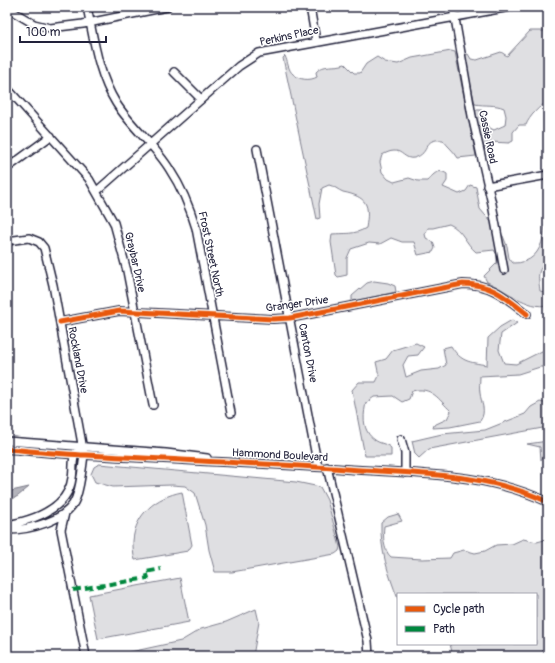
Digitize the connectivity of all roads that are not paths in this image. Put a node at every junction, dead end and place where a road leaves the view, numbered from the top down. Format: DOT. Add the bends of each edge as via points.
graph roads {
  1 [pos="87,7"];
  2 [pos="167,7"];
  3 [pos="310,7"];
  4 [pos="453,7"];
  5 [pos="510,7"];
  6 [pos="7,8"];
  7 [pos="454,17"];
  8 [pos="90,22"];
  9 [pos="316,41"];
  10 [pos="174,72"];
  11 [pos="7,88"];
  12 [pos="201,99"];
  13 [pos="51,136"];
  14 [pos="150,144"];
  15 [pos="257,149"];
  16 [pos="10,166"];
  17 [pos="548,175"];
  18 [pos="487,186"];
  19 [pos="97,191"];
  20 [pos="7,241"];
  21 [pos="504,270"];
  22 [pos="134,312"];
  23 [pos="527,314"];
  24 [pos="213,316"];
  25 [pos="290,318"];
  26 [pos="60,322"];
  27 [pos="153,405"];
  28 [pos="232,413"];
  29 [pos="401,439"];
  30 [pos="7,441"];
  31 [pos="81,446"];
  32 [pos="7,450"];
  33 [pos="74,454"];
  34 [pos="84,455"];
  35 [pos="229,462"];
  36 [pos="318,467"];
  37 [pos="327,468"];
  38 [pos="405,473"];
  39 [pos="548,502"];
  40 [pos="66,511"];
  41 [pos="46,523"];
  42 [pos="7,525"];
  43 [pos="7,530"];
  44 [pos="62,530"];
  45 [pos="86,656"];
  46 [pos="369,656"];
  1 -- 8 [label="street, Frost Street North"];
  2 -- 8 [label="street"];
  3 -- 9 [label="street"];
  4 -- 7 [label="street, Cassie Road"];
  5 -- 7 [label="street, Perkins Place"];
  6 -- 8 [label="street" via="43,27 56,28"];
  7 -- 9 [label="street, Perkins Place"];
  7 -- 18 [label="street, Cassie Road"];
  8 -- 14 [label="street, Frost Street North" via="108,88 121,109"];
  9 -- 12 [label="street, Perkins Place" via="259,53 244,62"];
  10 -- 12 [label="street"];
  11 -- 13 [label="street, Graybar Drive"];
  12 -- 14 [label="street, Perkins Place"];
  13 -- 16 [label="street"];
  13 -- 19 [label="street, Graybar Drive"];
  14 -- 19 [label="street, Perkins Place"];
  14 -- 24 [label="street, Frost Street North" via="170,169 192,213"];
  15 -- 25 [label="street, Canton Drive"];
  17 -- 18 [label="street"];
  18 -- 21 [label="street, Cassie Road"];
  19 -- 22 [label="street, Graybar Drive" via="120,239"];
  20 -- 26 [label="street, Rockland Drive" via="29,238 39,242 44,248"];
  22 -- 24 [label="street, Granger Drive"];
  22 -- 26 [label="street, Granger Drive" via="119,311"];
  22 -- 27 [label="street, Graybar Drive"];
  23 -- 25 [label="street, Granger Drive" via="491,288 463,284"];
  24 -- 25 [label="street, Granger Drive"];
  24 -- 28 [label="street, Frost Street North"];
  25 -- 36 [label="street, Canton Drive"];
  26 -- 31 [label="street, Rockland Drive"];
  29 -- 38 [label="street" via="405,453"];
  30 -- 31 [label="street, Hammond Boulevard"];
  31 -- 33 [label="street"];
  31 -- 34 [label="street, Rockland Drive"];
  31 -- 35 [label="street, Hammond Boulevard" via="166,453"];
  32 -- 33 [label="street, Hammond Boulevard"];
  33 -- 34 [label="street, Hammond Boulevard"];
  33 -- 42 [label="street" via="69,491 61,502 46,513"];
  34 -- 35 [label="street, Hammond Boulevard"];
  34 -- 40 [label="street" via="76,500"];
  35 -- 36 [label="street, Hammond Boulevard"];
  36 -- 37 [label="street, Hammond Boulevard"];
  37 -- 38 [label="street, Hammond Boulevard"];
  37 -- 46 [label="street" via="362,613"];
  38 -- 39 [label="street, Hammond Boulevard" via="491,482 523,491"];
  40 -- 41 [label="street"];
  40 -- 44 [label="street"];
  41 -- 43 [label="street"];
  41 -- 44 [label="street"];
  44 -- 45 [label="street"];
}
